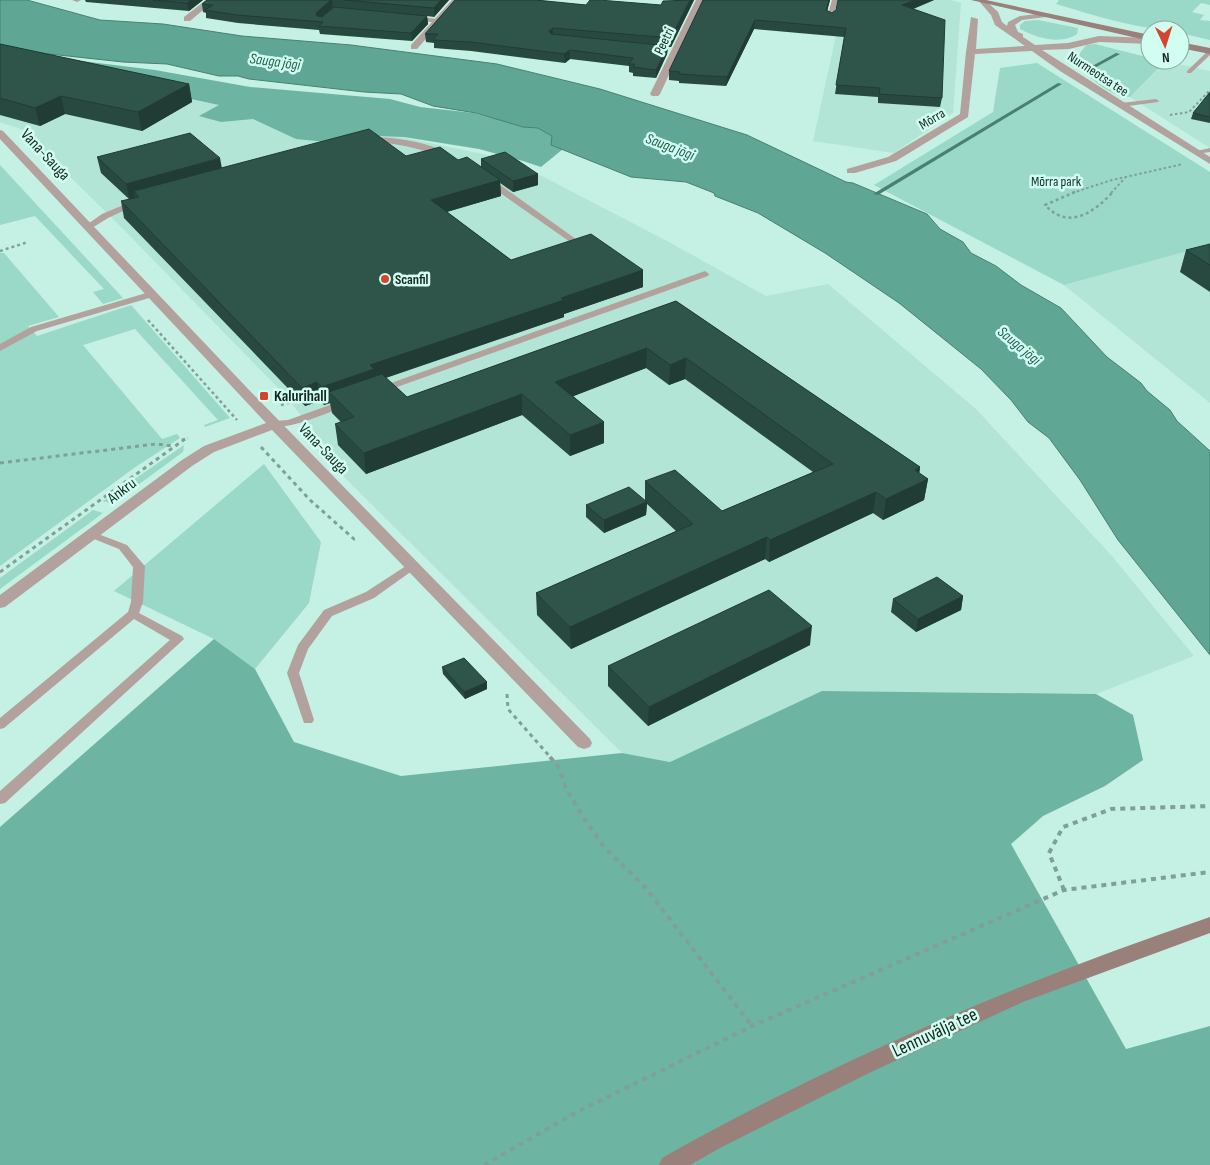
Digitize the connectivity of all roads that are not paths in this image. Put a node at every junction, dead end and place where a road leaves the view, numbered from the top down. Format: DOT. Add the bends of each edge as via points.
graph roads {
  1 [pos="211,0"];
  2 [pos="456,0"];
  3 [pos="700,0"];
  4 [pos="835,0"];
  5 [pos="978,1"];
  6 [pos="1043,15"];
  7 [pos="409,18"];
  8 [pos="830,18"];
  9 [pos="188,19"];
  10 [pos="974,19"];
  11 [pos="438,21"];
  12 [pos="1088,25"];
  13 [pos="1014,34"];
  14 [pos="1140,38"];
  15 [pos="1083,40"];
  16 [pos="1140,40"];
  17 [pos="1069,46"];
  18 [pos="414,47"];
  19 [pos="1190,47"];
  20 [pos="1037,50"];
  21 [pos="1210,51"];
  22 [pos="970,52"];
  23 [pos="1189,72"];
  24 [pos="1080,78"];
  25 [pos="655,94"];
  26 [pos="1156,101"];
  27 [pos="1121,105"];
  28 [pos="0,133"];
  29 [pos="361,140"];
  30 [pos="1208,156"];
  31 [pos="452,159"];
  32 [pos="851,171"];
  33 [pos="483,177"];
  34 [pos="145,200"];
  35 [pos="89,226"];
  36 [pos="576,242"];
  37 [pos="705,274"];
  38 [pos="153,294"];
  39 [pos="0,348"];
  40 [pos="372,393"];
  41 [pos="354,400"];
  42 [pos="275,424"];
  43 [pos="92,535"];
  44 [pos="412,566"];
  45 [pos="0,603"];
  46 [pos="133,614"];
  47 [pos="308,720"];
  48 [pos="0,725"];
  49 [pos="584,743"];
  50 [pos="0,799"];
  51 [pos="1210,925"];
  52 [pos="670,1165"];
  1 -- 9 [label="street"];
  2 -- 11 [label="street"];
  3 -- 25 [label="street, Peetri" via="669,50"];
  4 -- 8 [label="lane"];
  5 -- 6 [label="main road"];
  5 -- 13 [label="street, Nurmeotsa tee" via="995,14 998,24"];
  6 -- 12 [label="main road"];
  6 -- 13 [label="street" via="1020,18 1012,24"];
  7 -- 11 [label="lane"];
  10 -- 22 [label="street, Mõrra"];
  11 -- 18 [label="street"];
  12 -- 14 [label="main road"];
  12 -- 15 [label="street"];
  13 -- 15 [label="street" via="1064,43"];
  13 -- 20 [label="street, Nurmeotsa tee"];
  15 -- 16 [label="street"];
  15 -- 17 [label="street"];
  17 -- 20 [label="street"];
  17 -- 24 [label="street" via="1064,54 1065,63"];
  19 -- 21 [label="main road"];
  20 -- 22 [label="street"];
  20 -- 24 [label="street, Nurmeotsa tee"];
  21 -- 23 [label="lane"];
  22 -- 32 [label="street, Mõrra" via="965,115 892,159"];
  24 -- 27 [label="street, Nurmeotsa tee"];
  26 -- 27 [label="lane"];
  27 -- 30 [label="street, Nurmeotsa tee" via="1196,152"];
  28 -- 35 [label="street, Vana-Sauga"];
  29 -- 31 [label="lane" via="386,140 436,150"];
  33 -- 36 [label="lane"];
  34 -- 35 [label="lane"];
  35 -- 38 [label="street, Vana-Sauga"];
  37 -- 40 [label="lane"];
  38 -- 39 [label="lane" via="34,329"];
  38 -- 42 [label="street, Vana-Sauga"];
  41 -- 42 [label="lane" via="289,423"];
  42 -- 43 [label="street, Ankru" via="195,458"];
  42 -- 44 [label="street, Vana-Sauga"];
  43 -- 45 [label="street, Ankru"];
  43 -- 46 [label="lane" via="123,546 139,566"];
  44 -- 47 [label="lane" via="370,595 328,613 302,648 293,673"];
  44 -- 49 [label="street, Vana-Sauga"];
  46 -- 48 [label="lane"];
  46 -- 50 [label="lane" via="178,639"];
  51 -- 52 [label="main road, Lennuvälja tee" via="1016,996 856,1069"];
}
